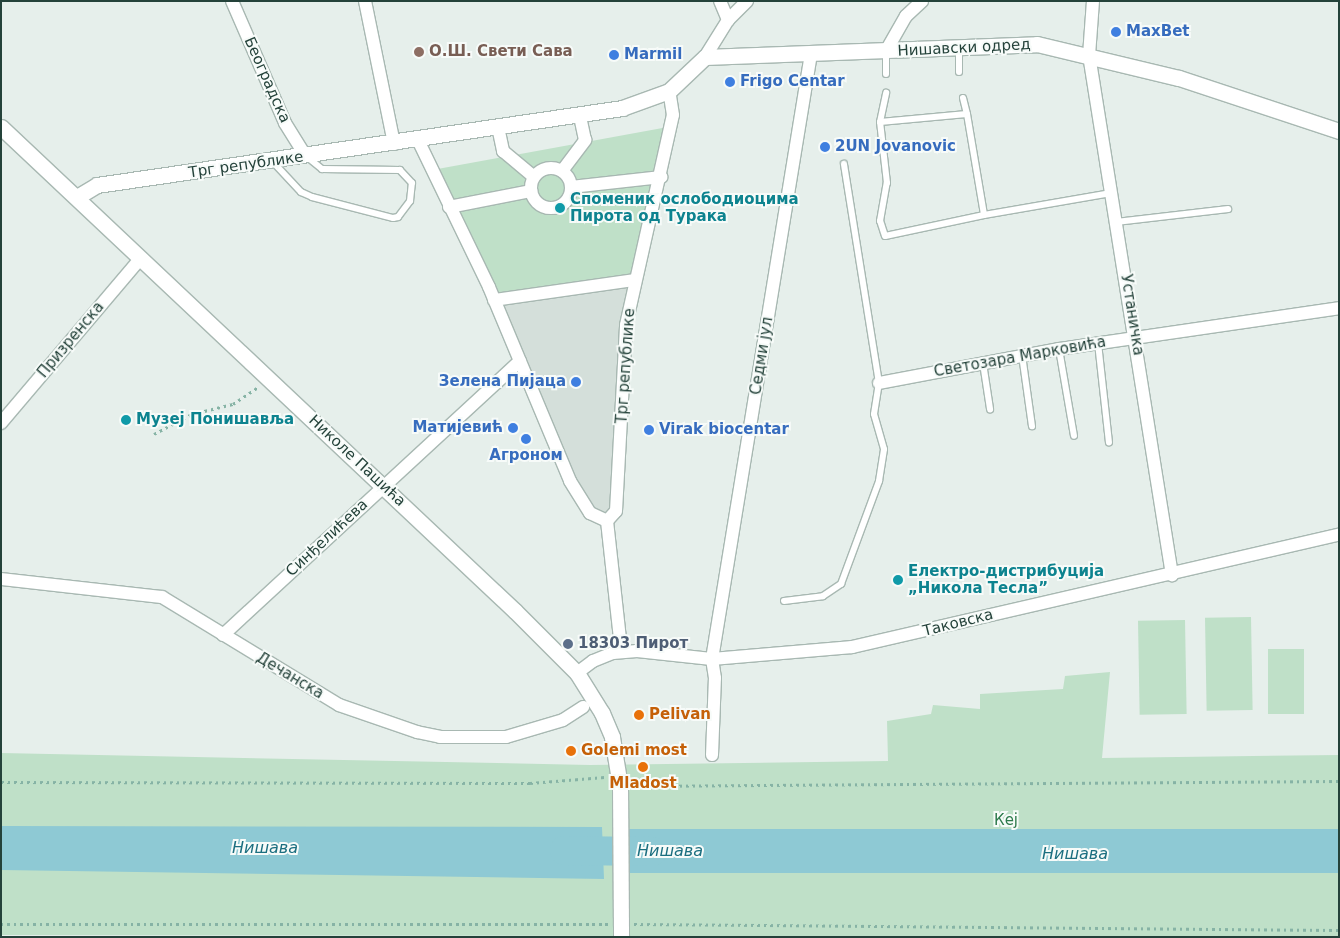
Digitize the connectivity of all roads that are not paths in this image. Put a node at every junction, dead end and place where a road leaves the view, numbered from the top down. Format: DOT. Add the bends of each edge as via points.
graph roads {
  1 [pos="232,1"];
  2 [pos="365,1"];
  3 [pos="720,1"];
  4 [pos="747,1"];
  5 [pos="922,1"];
  6 [pos="1093,1"];
  7 [pos="728,20"];
  8 [pos="959,47"];
  9 [pos="886,51"];
  10 [pos="811,54"];
  11 [pos="1089,55"];
  12 [pos="705,57"];
  13 [pos="959,72"];
  14 [pos="886,74"];
  15 [pos="669,91"];
  16 [pos="886,93"];
  17 [pos="963,98"];
  18 [pos="967,114"];
  19 [pos="580,116"];
  20 [pos="880,122"];
  21 [pos="1337,126"];
  22 [pos="1,127"];
  23 [pos="498,127"];
  24 [pos="418,140"];
  25 [pos="394,144"];
  26 [pos="306,156"];
  27 [pos="273,162"];
  28 [pos="844,164"];
  29 [pos="562,172"];
  30 [pos="534,177"];
  31 [pos="661,177"];
  32 [pos="570,187"];
  33 [pos="532,191"];
  34 [pos="1111,193"];
  35 [pos="77,197"];
  36 [pos="449,207"];
  37 [pos="1228,209"];
  38 [pos="984,215"];
  39 [pos="1116,222"];
  40 [pos="140,258"];
  41 [pos="635,280"];
  42 [pos="494,300"];
  43 [pos="1339,308"];
  44 [pos="1136,338"];
  45 [pos="1098,343"];
  46 [pos="1059,349"];
  47 [pos="1022,355"];
  48 [pos="520,361"];
  49 [pos="983,362"];
  50 [pos="879,383"];
  51 [pos="990,409"];
  52 [pos="1,423"];
  53 [pos="1032,426"];
  54 [pos="1074,436"];
  55 [pos="1109,442"];
  56 [pos="384,487"];
  57 [pos="607,521"];
  58 [pos="1339,535"];
  59 [pos="1172,576"];
  60 [pos="1,579"];
  61 [pos="784,601"];
  62 [pos="223,634"];
  63 [pos="620,638"];
  64 [pos="712,659"];
  65 [pos="577,673"];
  66 [pos="583,707"];
  67 [pos="712,755"];
  68 [pos="623,924"];
  1 -- 26 [label="street, Београдска" via="285,123"];
  2 -- 25 [label="street"];
  3 -- 7 [label="street"];
  4 -- 7 [label="street, Трг републике"];
  5 -- 9 [label="street" via="906,16"];
  6 -- 11 [label="street, Устаничка"];
  7 -- 12 [label="street, Трг републике"];
  8 -- 9 [label="street, Нишавски одред"];
  8 -- 11 [label="street, Нишавски одред" via="1037,44"];
  8 -- 13 [label="lane"];
  9 -- 10 [label="street, Нишавски одред"];
  9 -- 14 [label="lane"];
  10 -- 12 [label="street, Нишавски одред"];
  10 -- 64 [label="street, Седми јул"];
  11 -- 21 [label="street, Нишавски одред" via="1179,78"];
  11 -- 34 [label="street, Устаничка"];
  12 -- 15 [label="street, Трг републике"];
  15 -- 19 [label="street, Трг републике" via="622,108"];
  15 -- 31 [label="street, Трг републике" via="673,115"];
  16 -- 20 [label="lane"];
  17 -- 18 [label="lane"];
  18 -- 20 [label="lane"];
  18 -- 38 [label="lane"];
  19 -- 23 [label="street, Трг републике"];
  19 -- 29 [label="street" via="585,140"];
  20 -- 38 [label="lane" via="887,183 880,221 885,236"];
  22 -- 35 [label="street, Николе Пашића"];
  23 -- 24 [label="street, Трг републике"];
  23 -- 30 [label="street" via="503,151"];
  24 -- 25 [label="street, Трг републике"];
  24 -- 36 [label="street"];
  25 -- 26 [label="street, Трг републике"];
  26 -- 27 [label="street, Трг републике"];
  26 -- 27 [label="lane" via="322,169 400,170 412,183 410,201 398,217 393,218 312,197 301,192"];
  27 -- 35 [label="street, Трг републике" via="97,185"];
  28 -- 50 [label="lane"];
  29 -- 30 [label="street" via="550,168"];
  29 -- 32 [label="street"];
  30 -- 33 [label="street"];
  31 -- 32 [label="street"];
  31 -- 41 [label="street, Трг републике"];
  32 -- 33 [label="street" via="566,200 555,207 542,206"];
  33 -- 36 [label="street"];
  34 -- 38 [label="lane"];
  34 -- 39 [label="street, Устаничка"];
  35 -- 40 [label="street, Николе Пашића"];
  36 -- 42 [label="street"];
  37 -- 39 [label="lane"];
  39 -- 44 [label="street, Устаничка"];
  40 -- 52 [label="street, Призренска"];
  40 -- 56 [label="street, Николе Пашића"];
  41 -- 42 [label="street"];
  41 -- 57 [label="street, Трг републике" via="625,344 616,511"];
  42 -- 48 [label="street"];
  43 -- 44 [label="street, Светозара Марковића"];
  44 -- 45 [label="street, Светозара Марковића"];
  44 -- 59 [label="street, Устаничка"];
  45 -- 46 [label="street, Светозара Марковића"];
  45 -- 55 [label="lane"];
  46 -- 47 [label="street, Светозара Марковића"];
  46 -- 54 [label="lane"];
  47 -- 49 [label="street, Светозара Марковића"];
  47 -- 53 [label="lane"];
  48 -- 56 [label="street, Синђелићева"];
  48 -- 57 [label="street" via="578,496 590,513"];
  49 -- 50 [label="street, Светозара Марковића"];
  49 -- 51 [label="lane"];
  50 -- 61 [label="lane" via="874,414 884,449 879,481 841,584 832,592"];
  56 -- 62 [label="street, Синђелићева"];
  56 -- 65 [label="street, Николе Пашића"];
  57 -- 63 [label="street"];
  58 -- 59 [label="street, Таковска"];
  59 -- 64 [label="street, Таковска" via="852,646"];
  60 -- 62 [label="street, Дечанска" via="162,597"];
  62 -- 66 [label="street, Дечанска" via="339,705 417,732 440,736 506,737 563,720"];
  64 -- 65 [label="street, Таковска" via="637,651 614,653 593,661"];
  64 -- 67 [label="street, Седми јул" via="715,678"];
  65 -- 68 [label="street, Николе Пашића" via="607,722 616,761 626,783"];
}
